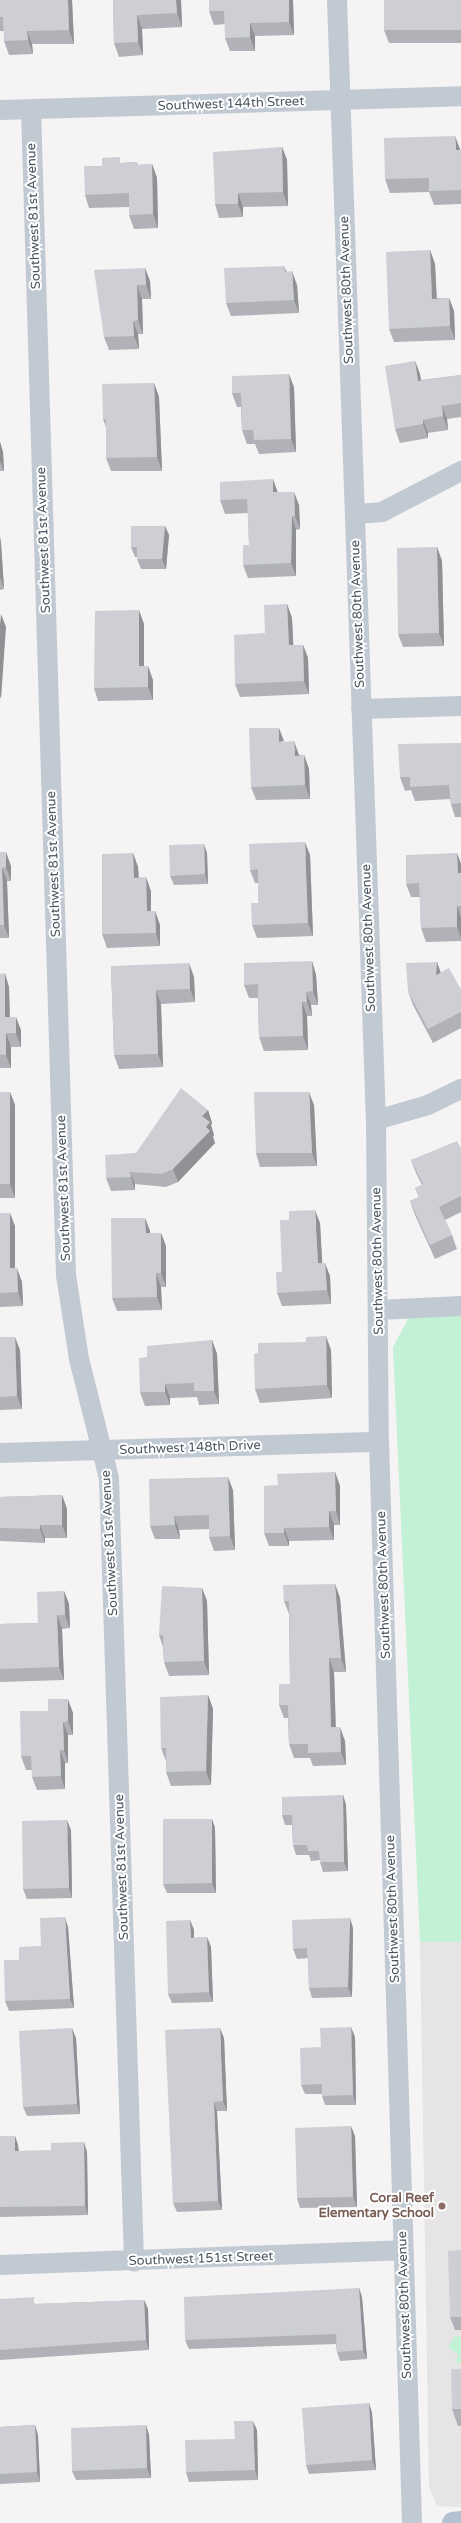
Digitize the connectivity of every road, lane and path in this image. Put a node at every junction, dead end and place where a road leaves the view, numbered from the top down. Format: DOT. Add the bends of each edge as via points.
graph roads {
  1 [pos="337,0"];
  2 [pos="461,96"];
  3 [pos="340,101"];
  4 [pos="0,110"];
  5 [pos="31,110"];
  6 [pos="461,471"];
  7 [pos="355,514"];
  8 [pos="461,706"];
  9 [pos="361,709"];
  10 [pos="461,1089"];
  11 [pos="376,1120"];
  12 [pos="461,1306"];
  13 [pos="378,1310"];
  14 [pos="379,1442"];
  15 [pos="103,1450"];
  16 [pos="0,1453"];
  17 [pos="402,2250"];
  18 [pos="134,2262"];
  19 [pos="0,2265"];
  20 [pos="461,2522"];
  21 [pos="412,2523"];
  22 [pos="453,2523"];
  1 -- 3 [label="street, Southwest 80th Avenue"];
  2 -- 3 [label="street, Southwest 144th Street"];
  3 -- 5 [label="street, Southwest 144th Street"];
  3 -- 7 [label="street, Southwest 80th Avenue"];
  4 -- 5 [label="street, Southwest 144th Street"];
  5 -- 15 [label="street, Southwest 81st Avenue" via="67,1281 79,1359"];
  6 -- 7 [label="street" via="389,510"];
  7 -- 9 [label="street, Southwest 80th Avenue"];
  8 -- 9 [label="street"];
  9 -- 11 [label="street, Southwest 80th Avenue"];
  10 -- 11 [label="street" via="428,1106"];
  11 -- 13 [label="street, Southwest 80th Avenue"];
  12 -- 13 [label="street"];
  13 -- 14 [label="street, Southwest 80th Avenue"];
  14 -- 15 [label="street, Southwest 148th Drive"];
  14 -- 17 [label="street, Southwest 80th Avenue"];
  15 -- 16 [label="street, Southwest 148th Drive"];
  15 -- 18 [label="street, Southwest 81st Avenue" via="109,1478"];
  17 -- 18 [label="street, Southwest 151st Street"];
  17 -- 21 [label="street, Southwest 80th Avenue"];
  18 -- 19 [label="street, Southwest 151st Street"];
  20 -- 22 [label="main road"];
}
